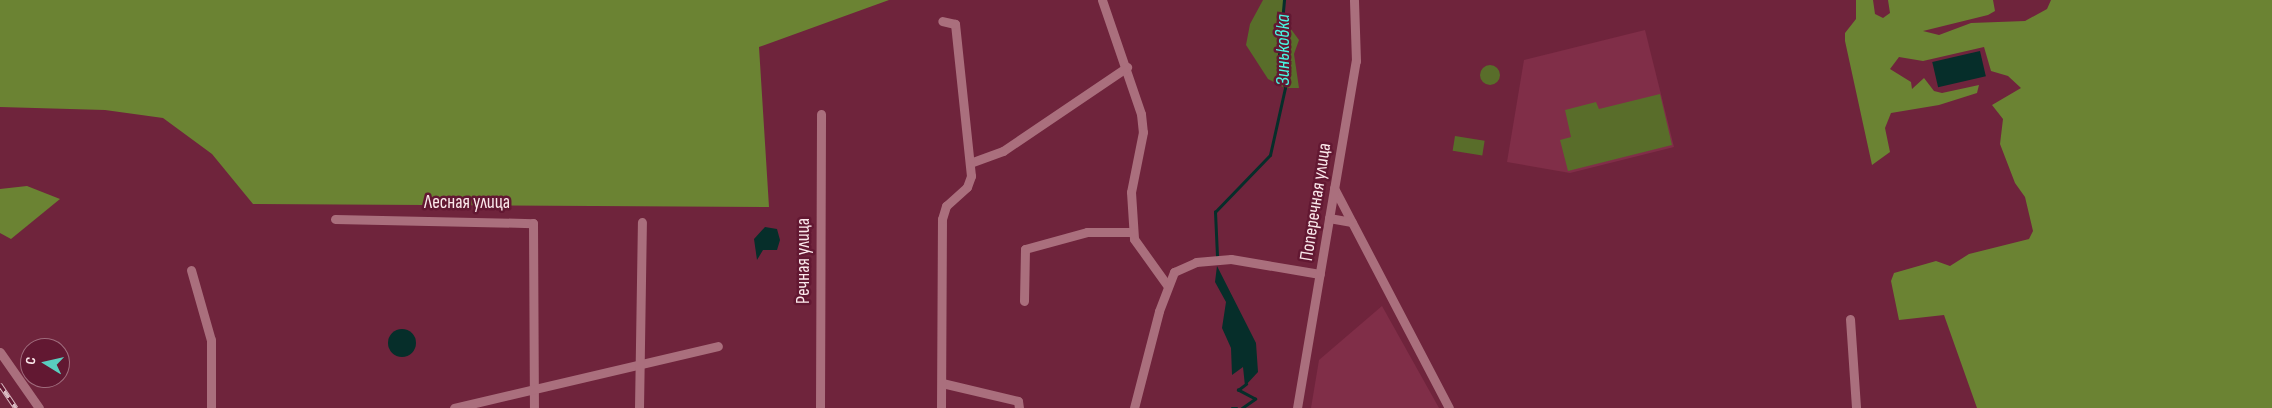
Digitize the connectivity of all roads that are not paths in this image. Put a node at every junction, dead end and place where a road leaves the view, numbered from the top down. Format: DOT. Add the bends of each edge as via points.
graph roads {
  1 [pos="1102,0"];
  2 [pos="1354,0"];
  3 [pos="942,21"];
  4 [pos="1127,67"];
  5 [pos="821,114"];
  6 [pos="970,163"];
  7 [pos="1334,188"];
  8 [pos="1329,218"];
  9 [pos="335,219"];
  10 [pos="642,222"];
  11 [pos="1352,222"];
  12 [pos="1133,232"];
  13 [pos="192,270"];
  14 [pos="1320,274"];
  15 [pos="1167,285"];
  16 [pos="1024,301"];
  17 [pos="1850,319"];
  18 [pos="718,346"];
  19 [pos="0,352"];
  20 [pos="640,364"];
  21 [pos="942,383"];
  22 [pos="534,388"];
  23 [pos="39,408"];
  24 [pos="211,408"];
  25 [pos="454,408"];
  26 [pos="534,408"];
  27 [pos="639,408"];
  28 [pos="820,408"];
  29 [pos="941,408"];
  30 [pos="1019,408"];
  31 [pos="1134,408"];
  32 [pos="1297,408"];
  33 [pos="1449,408"];
  34 [pos="1856,408"];
  1 -- 4 [label="street"];
  2 -- 7 [label="street, Поперечная улица" via="1356,61"];
  3 -- 6 [label="street" via="955,24"];
  4 -- 6 [label="street" via="1003,151"];
  4 -- 12 [label="street" via="1143,132 1131,192"];
  5 -- 28 [label="street, Речная улица"];
  6 -- 21 [label="street" via="966,187 952,198 942,219"];
  7 -- 8 [label="street, Поперечная улица"];
  7 -- 11 [label="street"];
  8 -- 11 [label="street"];
  8 -- 14 [label="street, Поперечная улица"];
  9 -- 22 [label="street, Лесная улица" via="533,223"];
  10 -- 20 [label="street"];
  11 -- 33 [label="street"];
  12 -- 15 [label="street" via="1142,255"];
  12 -- 16 [label="street" via="1087,232 1025,249"];
  13 -- 24 [label="street" via="211,340"];
  14 -- 15 [label="street" via="1220,259 1184,265"];
  14 -- 32 [label="street, Поперечная улица"];
  15 -- 31 [label="street"];
  17 -- 34 [label="street"];
  18 -- 20 [label="street"];
  19 -- 23 [label="street"];
  20 -- 22 [label="street"];
  20 -- 27 [label="street"];
  21 -- 29 [label="street"];
  21 -- 30 [label="street" via="1018,401"];
  22 -- 25 [label="street"];
  22 -- 26 [label="street, Лесная улица"];
}
